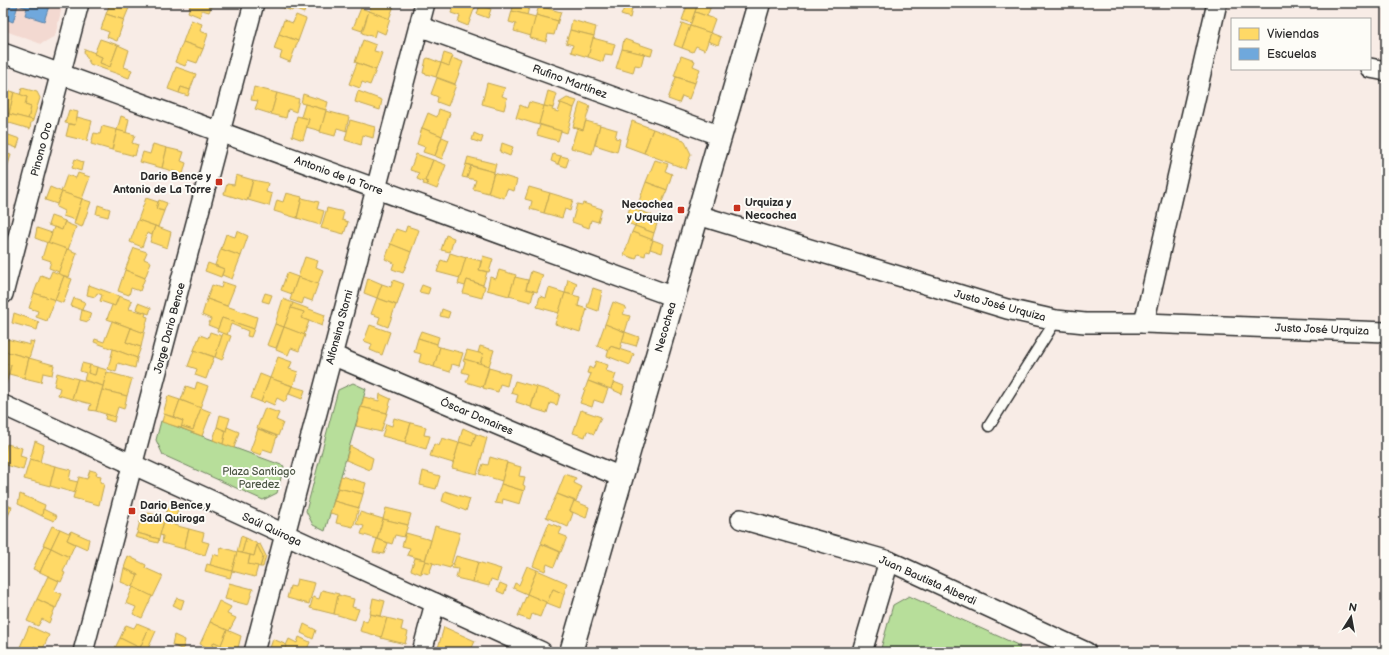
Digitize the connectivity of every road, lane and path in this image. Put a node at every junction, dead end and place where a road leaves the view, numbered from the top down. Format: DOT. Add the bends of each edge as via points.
graph roads {
  1 [pos="79,3"];
  2 [pos="254,3"];
  3 [pos="425,3"];
  4 [pos="760,3"];
  5 [pos="1217,3"];
  6 [pos="419,26"];
  7 [pos="3,53"];
  8 [pos="1371,68"];
  9 [pos="1386,71"];
  10 [pos="60,74"];
  11 [pos="220,132"];
  12 [pos="721,136"];
  13 [pos="376,189"];
  14 [pos="698,215"];
  15 [pos="3,294"];
  16 [pos="674,297"];
  17 [pos="1056,320"];
  18 [pos="1144,323"];
  19 [pos="1386,332"];
  20 [pos="332,355"];
  21 [pos="3,405"];
  22 [pos="989,426"];
  23 [pos="132,464"];
  24 [pos="622,477"];
  25 [pos="740,519"];
  26 [pos="285,534"];
  27 [pos="889,561"];
  28 [pos="435,603"];
  29 [pos="83,652"];
  30 [pos="254,652"];
  31 [pos="422,652"];
  32 [pos="542,652"];
  33 [pos="572,652"];
  34 [pos="862,652"];
  35 [pos="1086,652"];
  1 -- 10 [label="street, Pinono Oro"];
  2 -- 11 [label="street, Jorge Dario Bence"];
  3 -- 6 [label="street, Alfonsina Storni"];
  4 -- 12 [label="main road, Necochea"];
  5 -- 18 [label="street"];
  6 -- 12 [label="street, Rufino Martínez"];
  6 -- 13 [label="street, Alfonsina Storni"];
  7 -- 10 [label="street, Antonio de la Torre"];
  8 -- 9 [label="street"];
  10 -- 11 [label="street, Antonio de la Torre"];
  10 -- 15 [label="street, Pinono Oro"];
  11 -- 13 [label="street, Antonio de la Torre"];
  11 -- 23 [label="street, Jorge Dario Bence"];
  12 -- 14 [label="main road, Necochea"];
  13 -- 16 [label="street, Antonio de la Torre"];
  13 -- 20 [label="street, Alfonsina Storni"];
  14 -- 16 [label="main road, Necochea"];
  14 -- 17 [label="street, Justo José Urquiza" via="1007,309"];
  16 -- 24 [label="main road, Necochea"];
  17 -- 18 [label="street, Justo José Urquiza" via="1085,323"];
  17 -- 22 [label="lane"];
  18 -- 19 [label="street, Justo José Urquiza"];
  20 -- 24 [label="street, Óscar Donaires"];
  20 -- 26 [label="street, Alfonsina Storni"];
  21 -- 23 [label="street, Saúl Quiroga"];
  23 -- 26 [label="street, Saúl Quiroga"];
  23 -- 29 [label="street, Jorge Dario Bence"];
  24 -- 33 [label="main road, Necochea"];
  25 -- 27 [label="street, Juan Bautista Alberdi"];
  26 -- 28 [label="street, Saúl Quiroga"];
  26 -- 30 [label="street, Alfonsina Storni"];
  27 -- 34 [label="street"];
  27 -- 35 [label="street, Juan Bautista Alberdi"];
  28 -- 31 [label="street"];
  28 -- 32 [label="street, Saúl Quiroga"];
}
